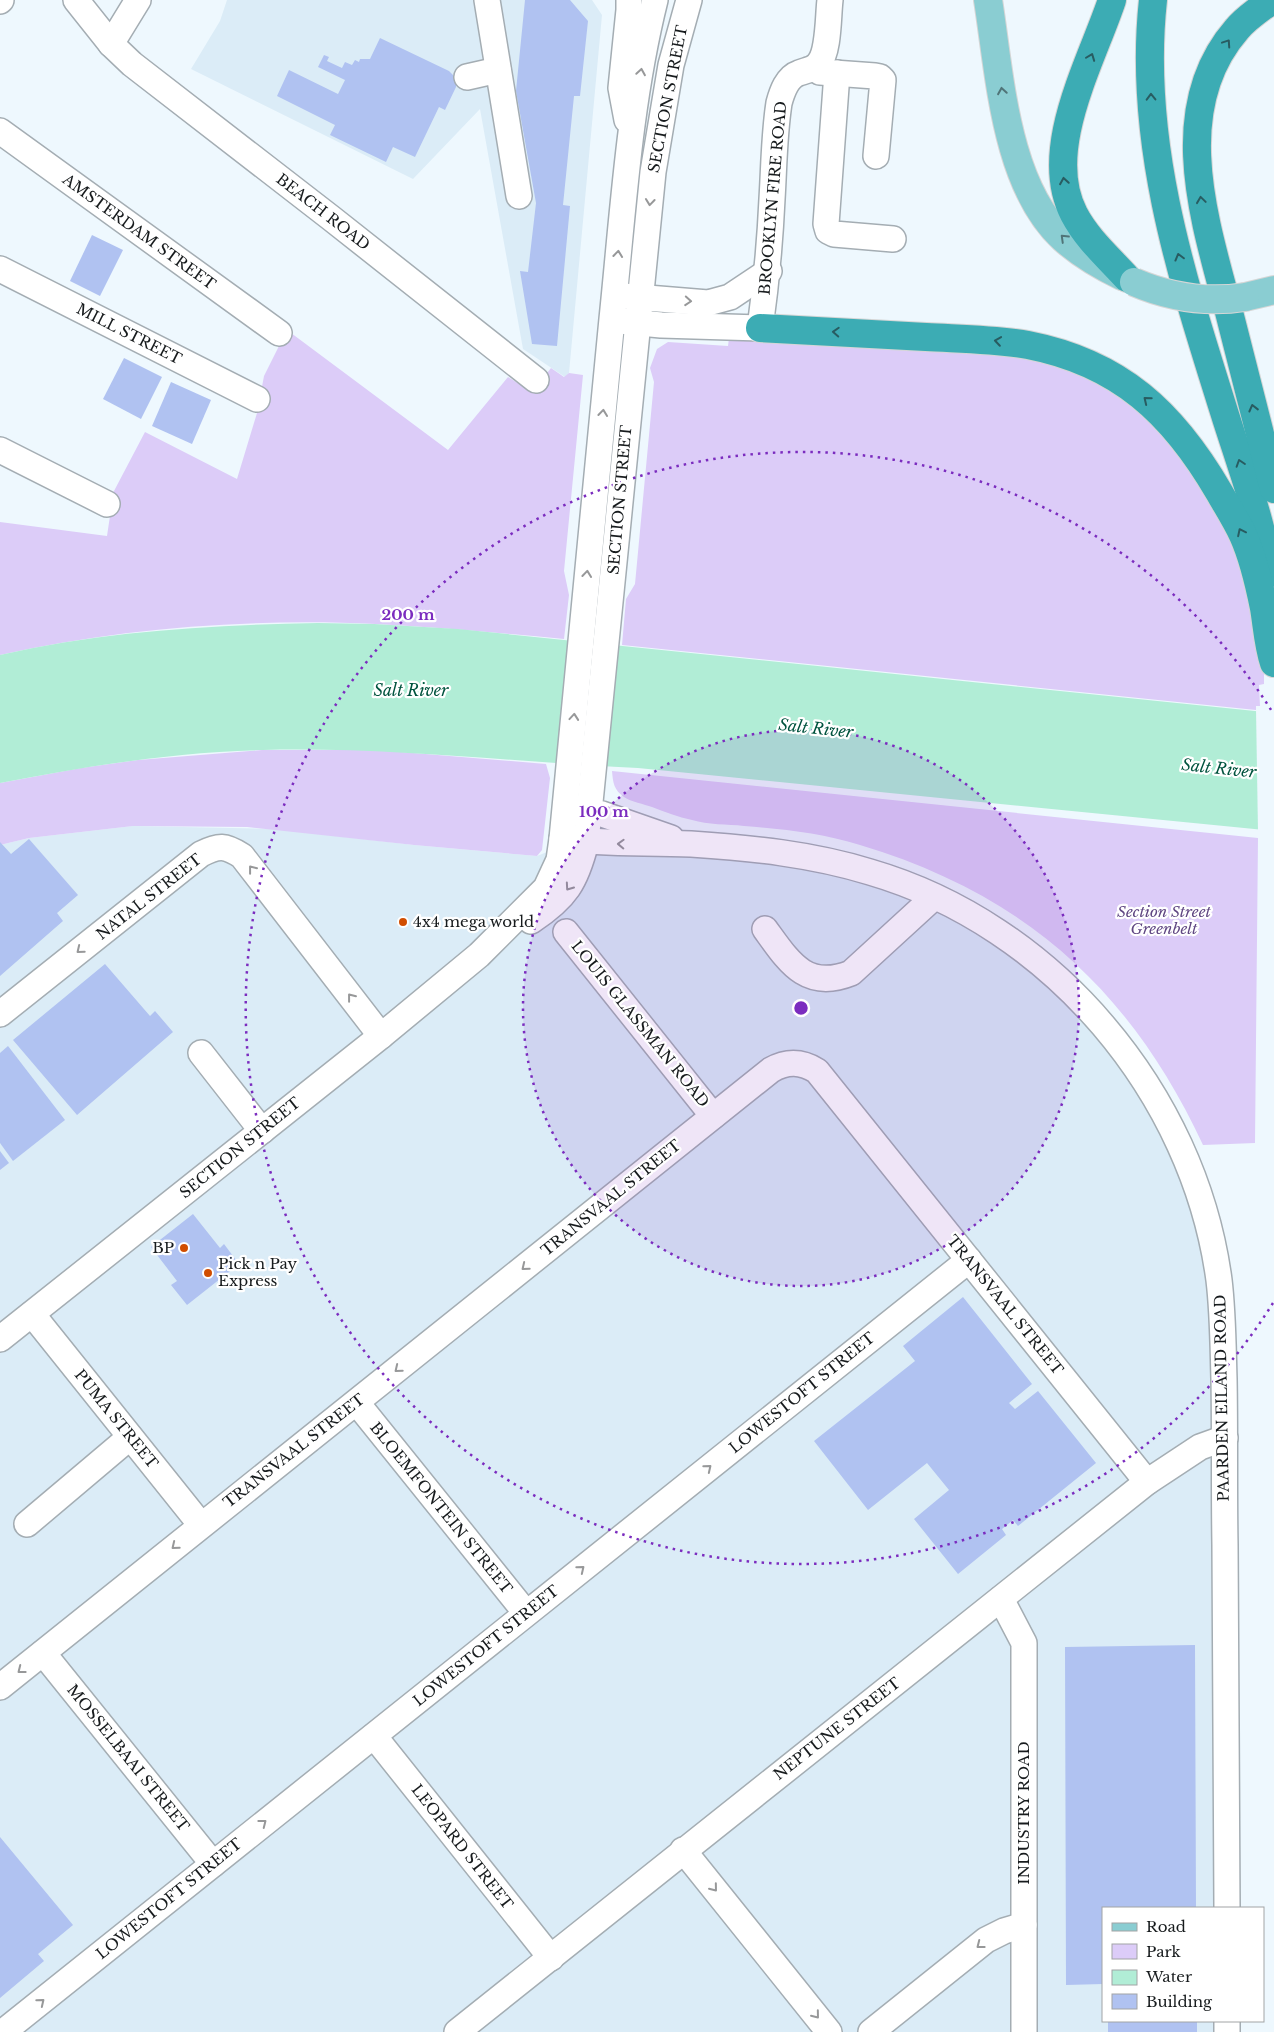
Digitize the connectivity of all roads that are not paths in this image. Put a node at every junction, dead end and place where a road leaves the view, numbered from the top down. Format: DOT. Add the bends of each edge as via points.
graph roads {
  1 [pos="76,0"];
  2 [pos="138,0"];
  3 [pos="487,0"];
  4 [pos="629,0"];
  5 [pos="655,0"];
  6 [pos="689,0"];
  7 [pos="830,0"];
  8 [pos="988,0"];
  9 [pos="1112,0"];
  10 [pos="1153,0"];
  11 [pos="1272,0"];
  12 [pos="111,44"];
  13 [pos="498,70"];
  14 [pos="808,71"];
  15 [pos="838,73"];
  16 [pos="467,77"];
  17 [pos="0,131"];
  18 [pos="631,138"];
  19 [pos="876,156"];
  20 [pos="519,196"];
  21 [pos="893,239"];
  22 [pos="0,269"];
  23 [pos="768,270"];
  24 [pos="1131,280"];
  25 [pos="1274,290"];
  26 [pos="614,296"];
  27 [pos="640,297"];
  28 [pos="612,320"];
  29 [pos="637,324"];
  30 [pos="760,328"];
  31 [pos="279,334"];
  32 [pos="536,380"];
  33 [pos="257,399"];
  34 [pos="0,450"];
  35 [pos="1274,489"];
  36 [pos="107,504"];
  37 [pos="1274,594"];
  38 [pos="1274,663"];
  39 [pos="565,809"];
  40 [pos="590,812"];
  41 [pos="574,841"];
  42 [pos="687,844"];
  43 [pos="934,897"];
  44 [pos="765,929"];
  45 [pos="566,932"];
  46 [pos="0,1014"];
  47 [pos="381,1036"];
  48 [pos="201,1053"];
  49 [pos="713,1116"];
  50 [pos="262,1131"];
  51 [pos="969,1260"];
  52 [pos="32,1314"];
  53 [pos="0,1339"];
  54 [pos="357,1403"];
  55 [pos="130,1437"];
  56 [pos="1225,1438"];
  57 [pos="1147,1482"];
  58 [pos="27,1524"];
  59 [pos="201,1525"];
  60 [pos="1001,1599"];
  61 [pos="526,1613"];
  62 [pos="43,1653"];
  63 [pos="0,1687"];
  64 [pos="374,1736"];
  65 [pos="684,1850"];
  66 [pos="213,1864"];
  67 [pos="1227,1907"];
  68 [pos="1024,1925"];
  69 [pos="550,1958"];
  70 [pos="3,2032"];
  71 [pos="457,2032"];
  72 [pos="829,2032"];
  73 [pos="871,2032"];
  74 [pos="1024,2032"];
  1 -- 12 [label="street, BEACH ROAD"];
  2 -- 12 [label="street"];
  3 -- 13 [label="street"];
  4 -- 18 [label="street" via="621,88"];
  18 -- 5 [label="street, SECTION STREET, one-way"];
  6 -- 27 [label="street, SECTION STREET, one-way" via="671,65 653,172"];
  7 -- 14 [label="street, BROOKLYN FIRE ROAD" via="824,55 818,65"];
  24 -- 8 [label="main road, one-way" via="1102,266 1063,238 1036,204 1008,129"];
  24 -- 9 [label="highway, one-way" via="1093,241 1074,212 1064,182 1062,162 1068,122"];
  37 -- 10 [label="highway, one-way" via="1265,539 1217,388 1166,209 1151,108"];
  35 -- 11 [label="highway, one-way" via="1208,239 1197,142 1205,87 1214,64 1238,28"];
  12 -- 32 [label="street, BEACH ROAD" via="132,64"];
  13 -- 16 [label="street"];
  13 -- 20 [label="street"];
  14 -- 15 [label="street"];
  14 -- 23 [label="street, BROOKLYN FIRE ROAD" via="790,79 780,104"];
  15 -- 19 [label="street" via="875,76 883,80"];
  15 -- 21 [label="street" via="828,231"];
  17 -- 31 [label="street, AMSTERDAM STREET"];
  26 -- 18 [label="street, SECTION STREET, one-way"];
  22 -- 33 [label="street, MILL STREET"];
  27 -- 23 [label="street, one-way" via="708,303 730,297"];
  23 -- 30 [label="street, BROOKLYN FIRE ROAD"];
  24 -- 25 [label="main road, bridge" via="1148,288 1212,300"];
  26 -- 27 [label="street"];
  26 -- 28 [label="street, SECTION STREET"];
  27 -- 29 [label="street, SECTION STREET"];
  28 -- 29 [label="street"];
  39 -- 28 [label="street, SECTION STREET, one-way"];
  29 -- 30 [label="street"];
  29 -- 40 [label="street, SECTION STREET"];
  38 -- 30 [label="highway, one-way" via="1261,597 1243,535 1190,446 1132,388 1095,367 1028,345 962,338"];
  34 -- 36 [label="street"];
  39 -- 40 [label="street, PAARDEN EILAND ROAD"];
  39 -- 41 [label="street, SECTION STREET"];
  40 -- 41 [label="street, SECTION STREET"];
  40 -- 42 [label="street, PAARDEN EILAND ROAD"];
  42 -- 41 [label="street, PAARDEN EILAND ROAD, one-way"];
  41 -- 47 [label="street, SECTION STREET" via="579,867 561,898 479,955"];
  42 -- 43 [label="street, PAARDEN EILAND ROAD" via="814,858 872,872"];
  43 -- 44 [label="street" via="851,973 835,979 821,979 790,964"];
  43 -- 56 [label="street, PAARDEN EILAND ROAD" via="1007,937 1067,987 1116,1041 1166,1116 1198,1188 1219,1279"];
  45 -- 49 [label="street, LOUIS GLASSMAN ROAD"];
  47 -- 46 [label="street, NATAL STREET, one-way" via="242,856 229,848 214,848 201,854"];
  47 -- 50 [label="street, SECTION STREET"];
  48 -- 50 [label="street"];
  49 -- 51 [label="street, TRANSVAAL STREET" via="780,1065 795,1063 809,1066 817,1071"];
  49 -- 54 [label="street, TRANSVAAL STREET, one-way"];
  50 -- 52 [label="street, SECTION STREET"];
  51 -- 57 [label="street, TRANSVAAL STREET"];
  61 -- 51 [label="street, LOWESTOFT STREET, one-way"];
  52 -- 53 [label="street, SECTION STREET"];
  52 -- 55 [label="street, PUMA STREET"];
  54 -- 59 [label="street, TRANSVAAL STREET"];
  54 -- 61 [label="street, BLOEMFONTEIN STREET"];
  55 -- 58 [label="street"];
  55 -- 59 [label="street, PUMA STREET"];
  56 -- 57 [label="street, NEPTUNE STREET" via="1200,1447"];
  56 -- 67 [label="street, PAARDEN EILAND ROAD"];
  57 -- 60 [label="street, NEPTUNE STREET"];
  59 -- 62 [label="street, TRANSVAAL STREET, one-way"];
  60 -- 65 [label="street, NEPTUNE STREET"];
  60 -- 68 [label="street, INDUSTRY ROAD" via="1024,1643"];
  61 -- 64 [label="street, LOWESTOFT STREET"];
  62 -- 63 [label="street, TRANSVAAL STREET, one-way"];
  62 -- 66 [label="street, MOSSELBAAI STREET"];
  66 -- 64 [label="street, LOWESTOFT STREET, one-way"];
  64 -- 69 [label="street, LEOPARD STREET"];
  65 -- 69 [label="street, NEPTUNE STREET"];
  65 -- 72 [label="street, one-way"];
  70 -- 66 [label="street, LOWESTOFT STREET, one-way"];
  68 -- 73 [label="street, one-way" via="986,1940"];
  68 -- 74 [label="street, INDUSTRY ROAD"];
  69 -- 71 [label="street, NEPTUNE STREET"];
}
